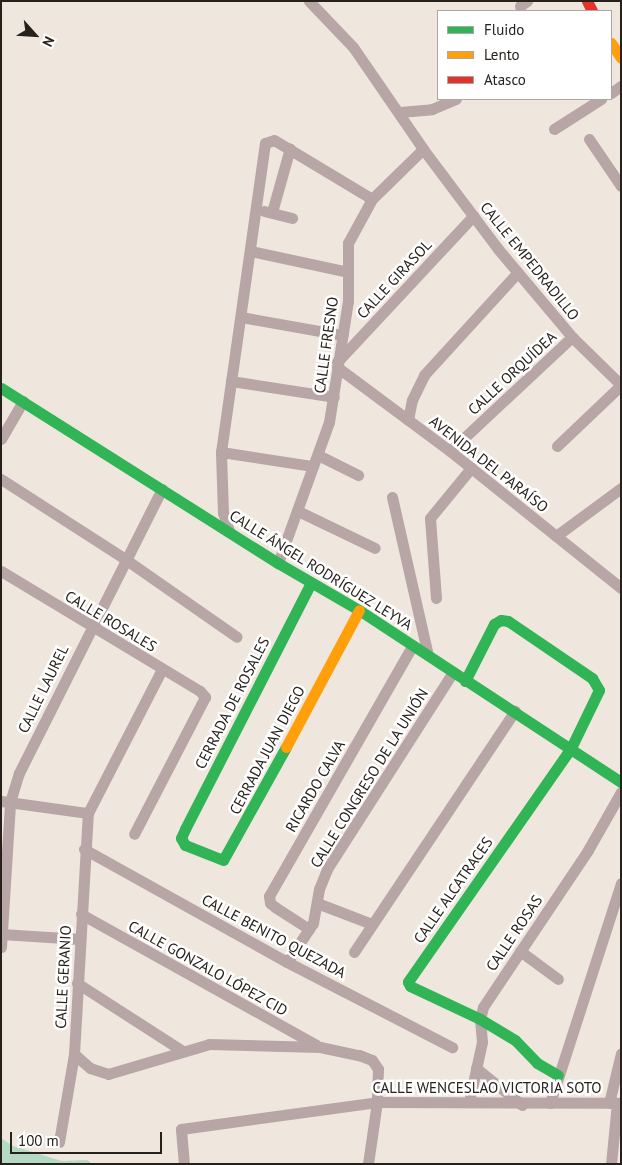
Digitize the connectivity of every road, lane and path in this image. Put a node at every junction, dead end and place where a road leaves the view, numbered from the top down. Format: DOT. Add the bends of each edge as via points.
graph roads {
  1 [pos="309,1"];
  2 [pos="612,44"];
  3 [pos="621,58"];
  4 [pos="454,100"];
  5 [pos="599,100"];
  6 [pos="400,112"];
  7 [pos="554,129"];
  8 [pos="588,140"];
  9 [pos="290,148"];
  10 [pos="423,149"];
  11 [pos="621,186"];
  12 [pos="372,198"];
  13 [pos="257,209"];
  14 [pos="272,212"];
  15 [pos="473,216"];
  16 [pos="292,218"];
  17 [pos="251,251"];
  18 [pos="348,272"];
  19 [pos="518,272"];
  20 [pos="241,317"];
  21 [pos="342,335"];
  22 [pos="572,337"];
  23 [pos="337,364"];
  24 [pos="231,381"];
  25 [pos="621,385"];
  26 [pos="1,388"];
  27 [pos="334,397"];
  28 [pos="23,401"];
  29 [pos="408,420"];
  30 [pos="1,439"];
  31 [pos="557,446"];
  32 [pos="450,451"];
  33 [pos="221,452"];
  34 [pos="316,460"];
  35 [pos="471,468"];
  36 [pos="358,475"];
  37 [pos="1,479"];
  38 [pos="621,488"];
  39 [pos="162,489"];
  40 [pos="392,497"];
  41 [pos="298,511"];
  42 [pos="229,531"];
  43 [pos="556,536"];
  44 [pos="375,548"];
  45 [pos="125,559"];
  46 [pos="278,563"];
  47 [pos="1,571"];
  48 [pos="311,583"];
  49 [pos="621,588"];
  50 [pos="436,598"];
  51 [pos="359,610"];
  52 [pos="90,627"];
  53 [pos="237,637"];
  54 [pos="413,645"];
  55 [pos="428,655"];
  56 [pos="162,669"];
  57 [pos="453,672"];
  58 [pos="465,681"];
  59 [pos="515,711"];
  60 [pos="572,748"];
  61 [pos="621,782"];
  62 [pos="621,792"];
  63 [pos="6,802"];
  64 [pos="88,812"];
  65 [pos="134,834"];
  66 [pos="181,838"];
  67 [pos="84,849"];
  68 [pos="621,882"];
  69 [pos="317,903"];
  70 [pos="81,914"];
  71 [pos="372,924"];
  72 [pos="309,929"];
  73 [pos="2,934"];
  74 [pos="80,939"];
  75 [pos="1,947"];
  76 [pos="520,951"];
  77 [pos="354,952"];
  78 [pos="287,962"];
  79 [pos="558,979"];
  80 [pos="77,983"];
  81 [pos="480,1019"];
  82 [pos="320,1047"];
  83 [pos="452,1047"];
  84 [pos="181,1050"];
  85 [pos="621,1053"];
  86 [pos="74,1054"];
  87 [pos="476,1068"];
  88 [pos="558,1075"];
  89 [pos="377,1102"];
  90 [pos="469,1102"];
  91 [pos="550,1103"];
  92 [pos="616,1103"];
  93 [pos="522,1104"];
  94 [pos="59,1142"];
  95 [pos="184,1164"];
  96 [pos="368,1164"];
  97 [pos="611,1164"];
  1 -- 6 [label="street, CALLE EMPEDRADILLO" via="353,47"];
  2 -- 3 [label="street"];
  4 -- 6 [label="street" via="432,109"];
  5 -- 7 [label="street"];
  6 -- 10 [label="street, CALLE EMPEDRADILLO"];
  8 -- 11 [label="street"];
  9 -- 12 [label="street"];
  9 -- 13 [label="street" via="274,140 265,143"];
  9 -- 14 [label="street"];
  10 -- 12 [label="street, CALLE FRESNO"];
  10 -- 15 [label="street, CALLE EMPEDRADILLO"];
  12 -- 18 [label="street, CALLE FRESNO" via="348,243"];
  13 -- 14 [label="street"];
  13 -- 17 [label="street"];
  14 -- 16 [label="street"];
  15 -- 19 [label="street, CALLE EMPEDRADILLO"];
  15 -- 23 [label="street, CALLE GIRASOL"];
  17 -- 18 [label="street"];
  17 -- 20 [label="street"];
  18 -- 21 [label="street, CALLE FRESNO"];
  19 -- 22 [label="street, CALLE EMPEDRADILLO"];
  19 -- 29 [label="street" via="424,375 412,400"];
  20 -- 21 [label="street"];
  20 -- 24 [label="street"];
  21 -- 23 [label="street, CALLE FRESNO"];
  22 -- 25 [label="street, CALLE EMPEDRADILLO"];
  22 -- 32 [label="street, CALLE ORQUÍDEA"];
  23 -- 27 [label="street, CALLE FRESNO"];
  23 -- 29 [label="street, AVENIDA DEL PARAÍSO"];
  24 -- 27 [label="street"];
  24 -- 33 [label="street"];
  25 -- 31 [label="street"];
  26 -- 28 [label="street, CALLE ÁNGEL RODRÍGUEZ LEYVA"];
  27 -- 34 [label="street, CALLE FRESNO"];
  28 -- 30 [label="street"];
  28 -- 39 [label="street, CALLE ÁNGEL RODRÍGUEZ LEYVA"];
  29 -- 32 [label="street, AVENIDA DEL PARAÍSO"];
  32 -- 35 [label="street, AVENIDA DEL PARAÍSO"];
  33 -- 34 [label="street"];
  33 -- 42 [label="street" via="223,513"];
  34 -- 36 [label="street"];
  34 -- 41 [label="street, CALLE FRESNO"];
  35 -- 43 [label="street, AVENIDA DEL PARAÍSO"];
  35 -- 50 [label="street" via="430,518"];
  37 -- 45 [label="street"];
  38 -- 43 [label="street"];
  39 -- 42 [label="street, CALLE ÁNGEL RODRÍGUEZ LEYVA"];
  39 -- 45 [label="street, CALLE LAUREL"];
  40 -- 55 [label="street"];
  41 -- 44 [label="street"];
  41 -- 46 [label="street, CALLE FRESNO"];
  42 -- 46 [label="street, CALLE ÁNGEL RODRÍGUEZ LEYVA"];
  43 -- 49 [label="street, AVENIDA DEL PARAÍSO"];
  45 -- 52 [label="street, CALLE LAUREL"];
  45 -- 53 [label="street"];
  46 -- 48 [label="street, CALLE ÁNGEL RODRÍGUEZ LEYVA"];
  47 -- 52 [label="street, CALLE ROSALES"];
  48 -- 51 [label="street, CALLE ÁNGEL RODRÍGUEZ LEYVA"];
  48 -- 66 [label="street, CERRADA DE ROSALES"];
  51 -- 54 [label="street, CALLE ÁNGEL RODRÍGUEZ LEYVA"];
  51 -- 66 [label="street, CERRADA JUAN DIEGO" via="229,854 223,860 216,858 185,845"];
  52 -- 56 [label="street, CALLE ROSALES"];
  52 -- 63 [label="street, CALLE LAUREL"];
  54 -- 55 [label="street, CALLE ÁNGEL RODRÍGUEZ LEYVA"];
  54 -- 72 [label="street, RICARDO CALVA" via="269,896 274,907"];
  55 -- 57 [label="street, CALLE ÁNGEL RODRÍGUEZ LEYVA"];
  56 -- 64 [label="street"];
  56 -- 65 [label="street, CALLE ROSALES" via="205,697"];
  57 -- 58 [label="street, CALLE ÁNGEL RODRÍGUEZ LEYVA"];
  57 -- 69 [label="street, CALLE CONGRESO DE LA UNIÓN" via="327,869"];
  58 -- 59 [label="street, CALLE ÁNGEL RODRÍGUEZ LEYVA"];
  58 -- 60 [label="street" via="494,624 508,621 592,678 599,690"];
  59 -- 60 [label="street, CALLE ÁNGEL RODRÍGUEZ LEYVA"];
  59 -- 71 [label="street"];
  60 -- 61 [label="street, CALLE ÁNGEL RODRÍGUEZ LEYVA"];
  60 -- 81 [label="street, CALLE ALCATRACES" via="408,982 410,986"];
  62 -- 76 [label="street, CALLE ROSAS" via="588,850"];
  63 -- 64 [label="street"];
  63 -- 73 [label="street, CALLE LAUREL"];
  64 -- 67 [label="street, CALLE GERANIO"];
  67 -- 70 [label="street, CALLE GERANIO"];
  67 -- 78 [label="street, CALLE BENITO QUEZADA"];
  68 -- 88 [label="street"];
  69 -- 71 [label="street"];
  69 -- 72 [label="street, CALLE CONGRESO DE LA UNIÓN"];
  70 -- 74 [label="street, CALLE GERANIO"];
  70 -- 82 [label="street, CALLE GONZALO LÓPEZ CID"];
  71 -- 77 [label="street"];
  72 -- 78 [label="street, CALLE CONGRESO DE LA UNIÓN"];
  73 -- 74 [label="street"];
  73 -- 75 [label="street, CALLE LAUREL"];
  74 -- 80 [label="street, CALLE GERANIO"];
  76 -- 79 [label="street"];
  76 -- 81 [label="street, CALLE ROSAS" via="483,1007"];
  78 -- 83 [label="street, CALLE BENITO QUEZADA"];
  80 -- 84 [label="street"];
  80 -- 86 [label="street, CALLE GERANIO"];
  81 -- 87 [label="street, CALLE ROSAS" via="482,1042"];
  81 -- 88 [label="street" via="515,1040 537,1063"];
  82 -- 84 [label="street" via="245,1043"];
  82 -- 89 [label="street" via="372,1060 378,1069"];
  84 -- 86 [label="street" via="108,1074 90,1068"];
  85 -- 92 [label="street"];
  86 -- 94 [label="street, CALLE GERANIO"];
  87 -- 90 [label="street, CALLE ROSAS"];
  87 -- 93 [label="street"];
  88 -- 91 [label="street"];
  89 -- 90 [label="street, CALLE WENCESLAO VICTORIA SOTO"];
  89 -- 95 [label="street, CALLE WENCESLAO VICTORIA SOTO" via="181,1129"];
  89 -- 96 [label="street"];
  90 -- 93 [label="street, CALLE WENCESLAO VICTORIA SOTO"];
  91 -- 92 [label="street, CALLE WENCESLAO VICTORIA SOTO"];
  91 -- 93 [label="street, CALLE WENCESLAO VICTORIA SOTO"];
  92 -- 97 [label="street"];
}
